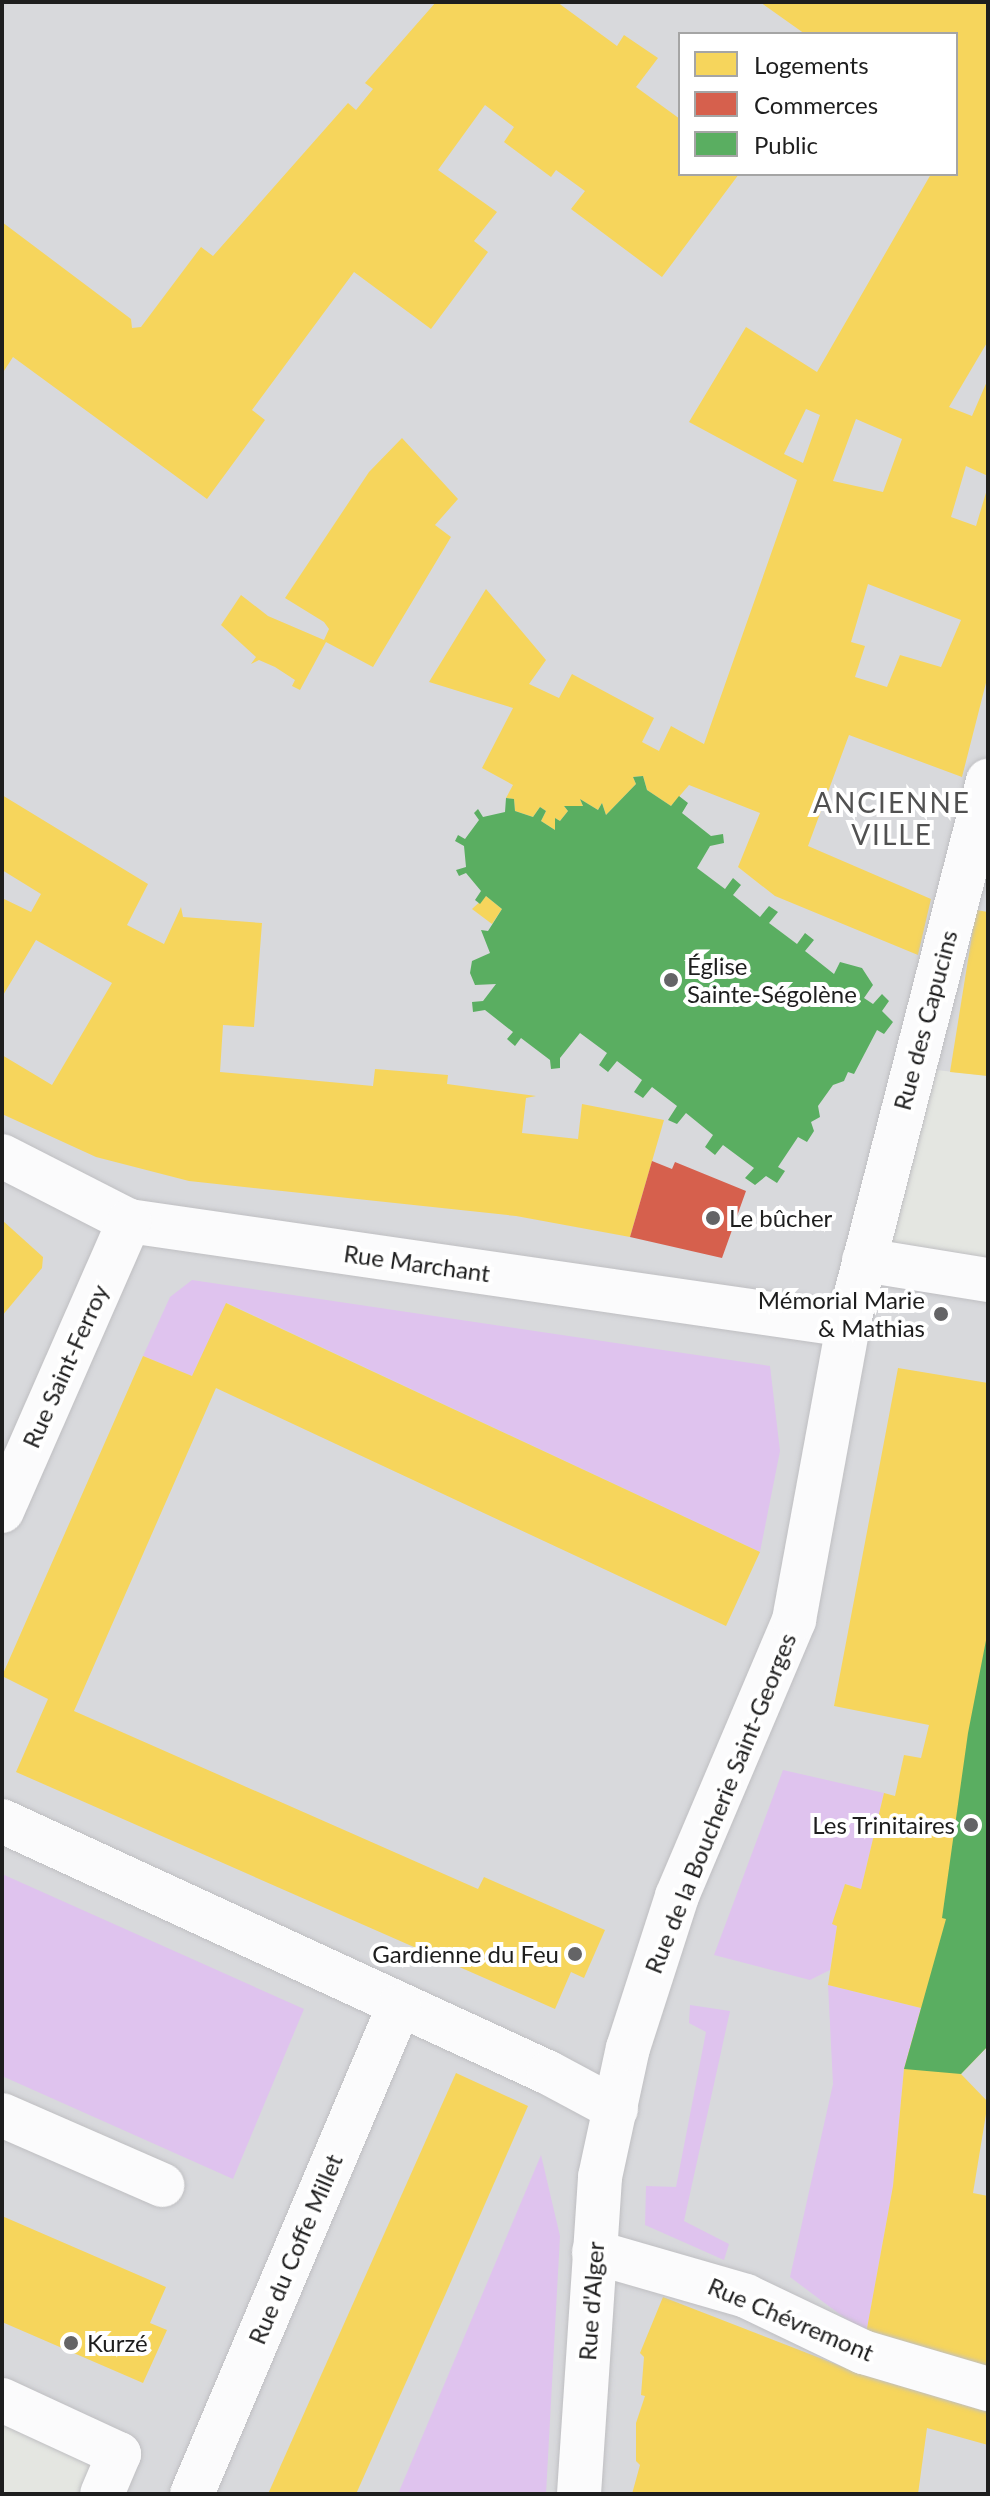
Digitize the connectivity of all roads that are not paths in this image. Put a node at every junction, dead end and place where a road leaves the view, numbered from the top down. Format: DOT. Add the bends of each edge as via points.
graph roads {
  1 [pos="988,781"];
  2 [pos="2,1156"];
  3 [pos="129,1221"];
  4 [pos="864,1260"];
  5 [pos="988,1280"];
  6 [pos="848,1325"];
  7 [pos="2,1511"];
  8 [pos="2,1821"];
  9 [pos="399,2006"];
  10 [pos="616,2109"];
  11 [pos="2,2115"];
  12 [pos="162,2185"];
  13 [pos="594,2252"];
  14 [pos="988,2389"];
  15 [pos="2,2400"];
  16 [pos="102,2494"];
  17 [pos="192,2494"];
  18 [pos="579,2494"];
  1 -- 4 [label="street, Rue des Capucins"];
  2 -- 3 [label="street, Rue Marchant"];
  3 -- 6 [label="street, Rue Marchant"];
  3 -- 7 [label="street, Rue Saint-Ferroy"];
  4 -- 5 [label="street"];
  4 -- 6 [label="street, Rue de la Boucherie Saint-Georges"];
  6 -- 10 [label="street, Rue de la Boucherie Saint-Georges" via="794,1620 677,1896 628,2048"];
  8 -- 9 [label="street"];
  9 -- 10 [label="street"];
  9 -- 17 [label="street, Rue du Coffe Millet"];
  10 -- 13 [label="street, Rue d'Alger" via="600,2177"];
  11 -- 12 [label="street"];
  13 -- 14 [label="street, Rue Chévremont" via="746,2296 863,2352"];
  13 -- 18 [label="street, Rue d'Alger"];
  15 -- 16 [label="street" via="119,2454"];
}
